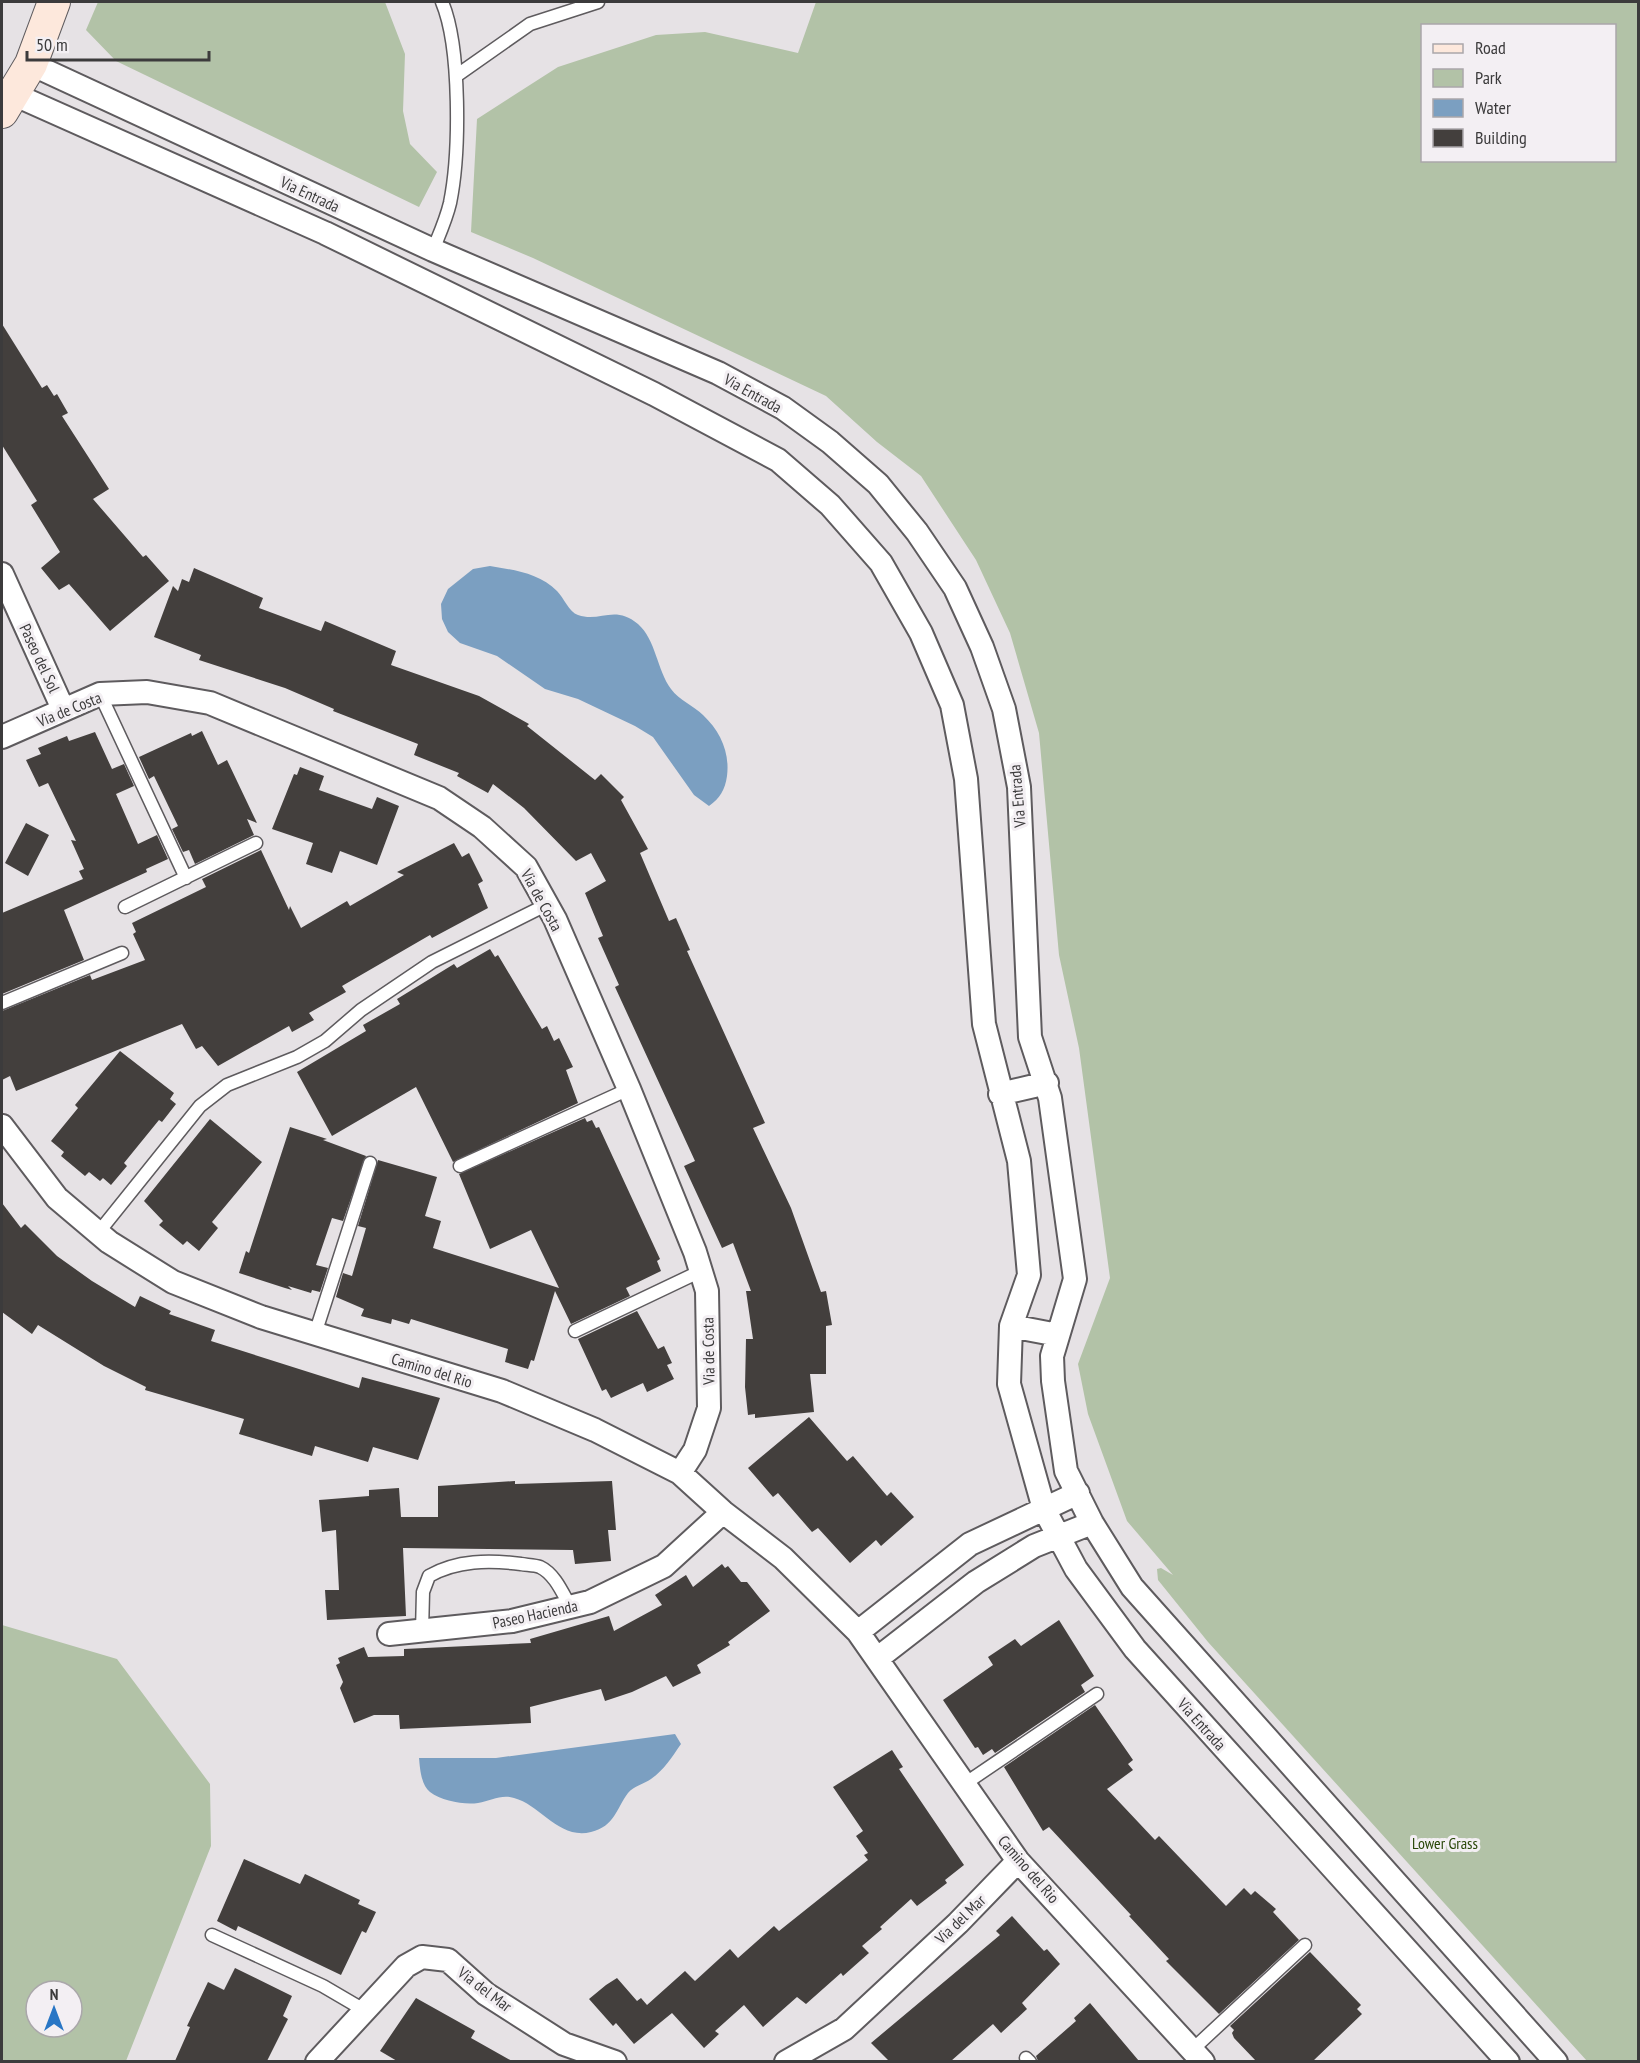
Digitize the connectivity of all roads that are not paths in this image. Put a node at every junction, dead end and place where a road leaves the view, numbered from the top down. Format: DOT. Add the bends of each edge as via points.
graph roads {
  1 [pos="54,2"];
  2 [pos="442,2"];
  3 [pos="598,2"];
  4 [pos="30,64"];
  5 [pos="456,75"];
  6 [pos="7,103"];
  7 [pos="433,250"];
  8 [pos="418,279"];
  9 [pos="2,574"];
  10 [pos="100,694"];
  11 [pos="63,709"];
  12 [pos="2,737"];
  13 [pos="256,843"];
  14 [pos="186,878"];
  15 [pos="546,905"];
  16 [pos="125,907"];
  17 [pos="122,953"];
  18 [pos="2,1003"];
  19 [pos="1047,1083"];
  20 [pos="629,1089"];
  21 [pos="1000,1094"];
  22 [pos="2,1126"];
  23 [pos="370,1163"];
  24 [pos="459,1166"];
  25 [pos="98,1233"];
  26 [pos="701,1271"];
  27 [pos="1011,1326"];
  28 [pos="575,1331"];
  29 [pos="315,1334"];
  30 [pos="1058,1335"];
  31 [pos="680,1473"];
  32 [pos="1078,1492"];
  33 [pos="1044,1509"];
  34 [pos="723,1512"];
  35 [pos="1092,1523"];
  36 [pos="1060,1536"];
  37 [pos="571,1608"];
  38 [pos="422,1632"];
  39 [pos="858,1632"];
  40 [pos="389,1634"];
  41 [pos="878,1658"];
  42 [pos="1097,1694"];
  43 [pos="963,1785"];
  44 [pos="1018,1861"];
  45 [pos="213,1935"];
  46 [pos="1305,1945"];
  47 [pos="364,2010"];
  48 [pos="1198,2056"];
  49 [pos="317,2061"];
  50 [pos="615,2061"];
  51 [pos="786,2061"];
  52 [pos="1508,2061"];
  53 [pos="1556,2061"];
  1 -- 4 [label="main road"];
  2 -- 5 [label="lane" via="448,17"];
  3 -- 5 [label="lane" via="530,24"];
  4 -- 6 [label="main road"];
  4 -- 7 [label="street, Via Entrada"];
  5 -- 7 [label="lane" via="453,184 446,220"];
  6 -- 8 [label="street, Via Entrada" via="325,233"];
  7 -- 8 [label="street"];
  7 -- 19 [label="street, Via Entrada" via="718,373 783,408 878,484 917,532 955,588 1004,709 1019,787 1030,1037"];
  8 -- 21 [label="street, Via Entrada" via="654,394 778,460 830,506 881,563 921,633 952,705 966,779 984,1024"];
  9 -- 11 [label="street, Paseo del Sol"];
  10 -- 11 [label="street, Via de Costa"];
  10 -- 14 [label="lane"];
  10 -- 15 [label="street, Via de Costa" via="147,692 210,703 439,798 482,827 526,867"];
  11 -- 12 [label="street, Via de Costa"];
  13 -- 14 [label="lane"];
  14 -- 16 [label="lane"];
  15 -- 20 [label="street, Via de Costa"];
  15 -- 25 [label="lane" via="432,962 361,1010 325,1041 227,1085 200,1106"];
  17 -- 18 [label="lane"];
  19 -- 21 [label="street"];
  19 -- 30 [label="street, Via Entrada" via="1075,1278"];
  20 -- 24 [label="lane"];
  20 -- 26 [label="street, Via de Costa"];
  21 -- 27 [label="street, Via Entrada" via="1019,1161 1029,1275"];
  22 -- 25 [label="street, Camino del Rio" via="57,1198"];
  23 -- 29 [label="lane"];
  25 -- 29 [label="street, Camino del Rio" via="173,1282"];
  26 -- 28 [label="lane"];
  26 -- 31 [label="street, Via de Costa" via="707,1291 709,1408 695,1450"];
  27 -- 30 [label="street"];
  27 -- 33 [label="street, Via Entrada" via="1009,1383"];
  29 -- 31 [label="street, Camino del Rio" via="502,1391 595,1430"];
  30 -- 32 [label="street, Via Entrada" via="1052,1356 1053,1382 1066,1471"];
  31 -- 34 [label="street, Camino del Rio"];
  32 -- 33 [label="street"];
  32 -- 35 [label="street, Via Entrada"];
  33 -- 36 [label="street, Via Entrada"];
  33 -- 39 [label="street" via="970,1544"];
  34 -- 37 [label="street, Paseo Hacienda" via="664,1566"];
  34 -- 39 [label="street, Camino del Rio" via="783,1558"];
  35 -- 36 [label="street"];
  35 -- 53 [label="street, Via Entrada" via="1132,1587"];
  36 -- 41 [label="street" via="1034,1546 976,1582"];
  36 -- 52 [label="street, Via Entrada" via="1076,1569 1135,1648"];
  37 -- 38 [label="street, Paseo Hacienda" via="512,1621"];
  37 -- 38 [label="lane" via="556,1581 540,1567 505,1562 465,1563 429,1576 423,1592"];
  38 -- 40 [label="street, Paseo Hacienda"];
  39 -- 41 [label="street, Camino del Rio"];
  41 -- 43 [label="street, Camino del Rio"];
  42 -- 43 [label="lane"];
  43 -- 44 [label="street, Camino del Rio"];
  44 -- 48 [label="street, Camino del Rio"];
  44 -- 51 [label="street, Via del Mar" via="844,2029"];
  45 -- 47 [label="lane" via="323,1986"];
  46 -- 48 [label="lane"];
  47 -- 49 [label="street, Via del Mar"];
  47 -- 50 [label="street, Via del Mar" via="406,1965 422,1957 448,1960 486,1994 564,2044"];
}
